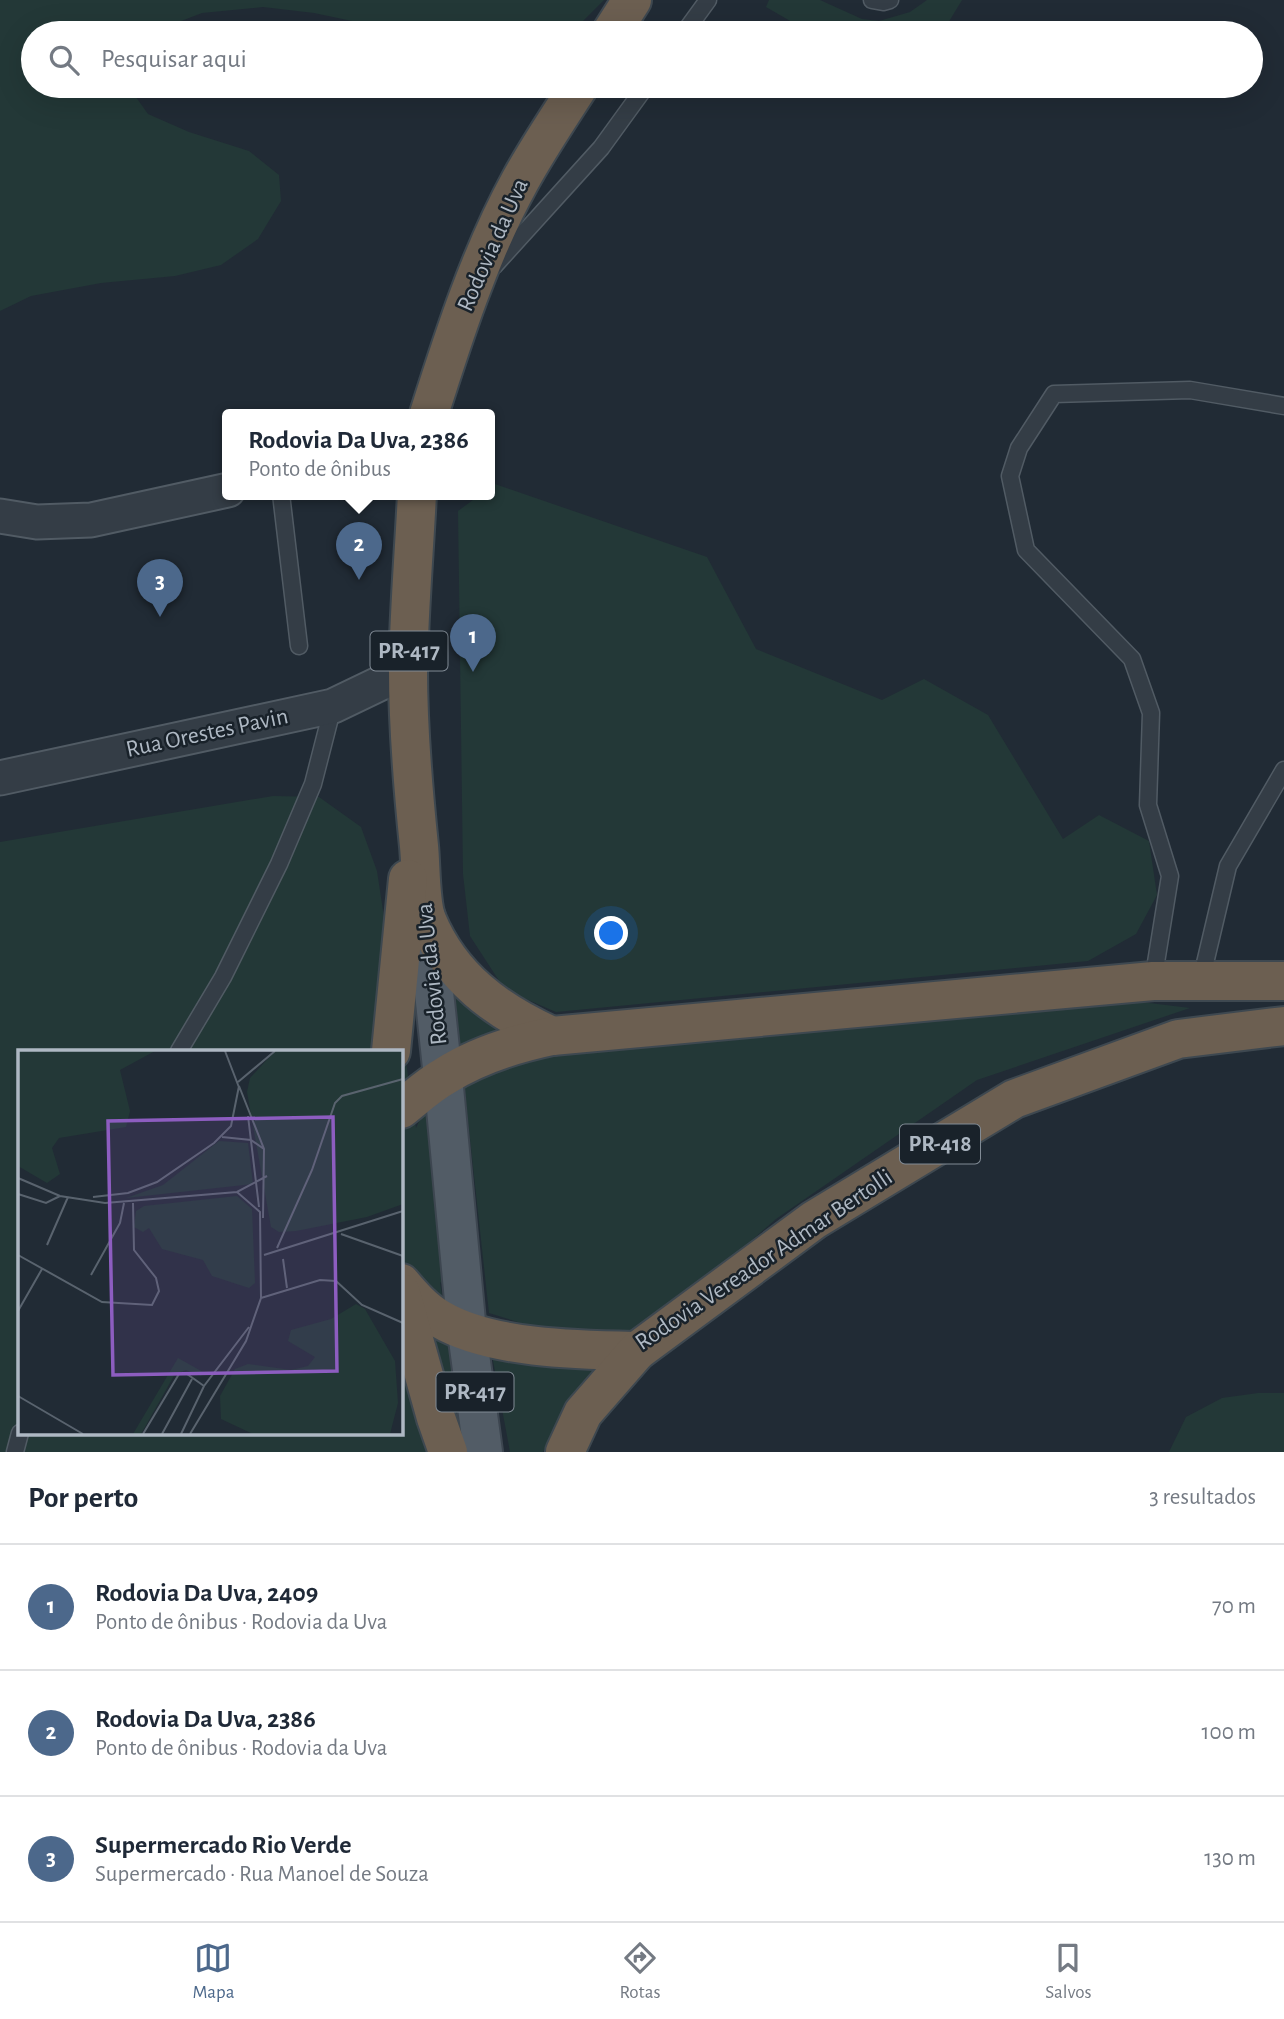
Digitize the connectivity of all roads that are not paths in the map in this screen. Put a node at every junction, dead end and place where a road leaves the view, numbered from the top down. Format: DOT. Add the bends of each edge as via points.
graph roads {
  1 [pos="632,0"];
  2 [pos="708,0"];
  3 [pos="872,0"];
  4 [pos="890,0"];
  5 [pos="619,21"];
  6 [pos="693,21"];
  7 [pos="572,98"];
  8 [pos="637,98"];
  9 [pos="469,294"];
  10 [pos="1284,405"];
  11 [pos="431,409"];
  12 [pos="222,491"];
  13 [pos="282,500"];
  14 [pos="417,500"];
  15 [pos="0,516"];
  16 [pos="299,646"];
  17 [pos="408,670"];
  18 [pos="333,706"];
  19 [pos="1284,770"];
  20 [pos="0,778"];
  21 [pos="415,807"];
  22 [pos="426,917"];
  23 [pos="1153,981"];
  24 [pos="1201,981"];
  25 [pos="1284,981"];
  26 [pos="1284,1026"];
  27 [pos="552,1035"];
  28 [pos="180,1050"];
  29 [pos="391,1050"];
  30 [pos="443,1077"];
  31 [pos="402,1108"];
  32 [pos="402,1284"];
  33 [pos="402,1297"];
  34 [pos="467,1332"];
  35 [pos="637,1351"];
  36 [pos="20,1434"];
  37 [pos="15,1452"];
  38 [pos="448,1452"];
  39 [pos="483,1452"];
  40 [pos="565,1452"];
  1 -- 5 [label="highway"];
  2 -- 6 [label="lane"];
  3 -- 4 [label="lane"];
  7 -- 9 [label="highway, Rodovia da Uva" via="519,182"];
  8 -- 9 [label="lane" via="601,148"];
  9 -- 11 [label="highway, Rodovia da Uva"];
  10 -- 23 [label="lane" via="1190,390 1054,394 1019,448 1010,476 1026,550 1132,659 1152,713 1148,805 1170,876"];
  12 -- 15 [label="street" via="91,520 37,522"];
  13 -- 16 [label="lane"];
  14 -- 17 [label="highway, Rodovia da Uva / PR-417"];
  17 -- 18 [label="street, Rua Orestes Pavin"];
  17 -- 21 [label="highway, Rodovia da Uva / PR-417"];
  18 -- 20 [label="street, Rua Orestes Pavin"];
  18 -- 28 [label="lane" via="313,784 279,864"];
  19 -- 24 [label="lane" via="1228,866"];
  21 -- 22 [label="highway, Rodovia da Uva / PR-417"];
  21 -- 29 [label="highway"];
  22 -- 27 [label="highway" via="442,949 489,1002"];
  22 -- 30 [label="main road, Rodovia da Uva / PR-417"];
  23 -- 24 [label="highway"];
  23 -- 27 [label="highway"];
  24 -- 25 [label="highway"];
  26 -- 35 [label="highway, Rodovia Vereador Admar Bertolli / PR-418" via="1178,1039 1014,1099 814,1220"];
  27 -- 30 [label="highway" via="477,1058"];
  30 -- 31 [label="highway"];
  30 -- 34 [label="main road, Rodovia da Uva / PR-417"];
  32 -- 34 [label="highway, Rodovia Vereador Admar Bertolli" via="439,1319"];
  33 -- 38 [label="highway"];
  34 -- 35 [label="highway, Rodovia Vereador Admar Bertolli" via="551,1347"];
  34 -- 39 [label="main road, Rodovia da Uva / PR-417"];
  35 -- 40 [label="highway" via="583,1413"];
  36 -- 37 [label="lane"];
}
